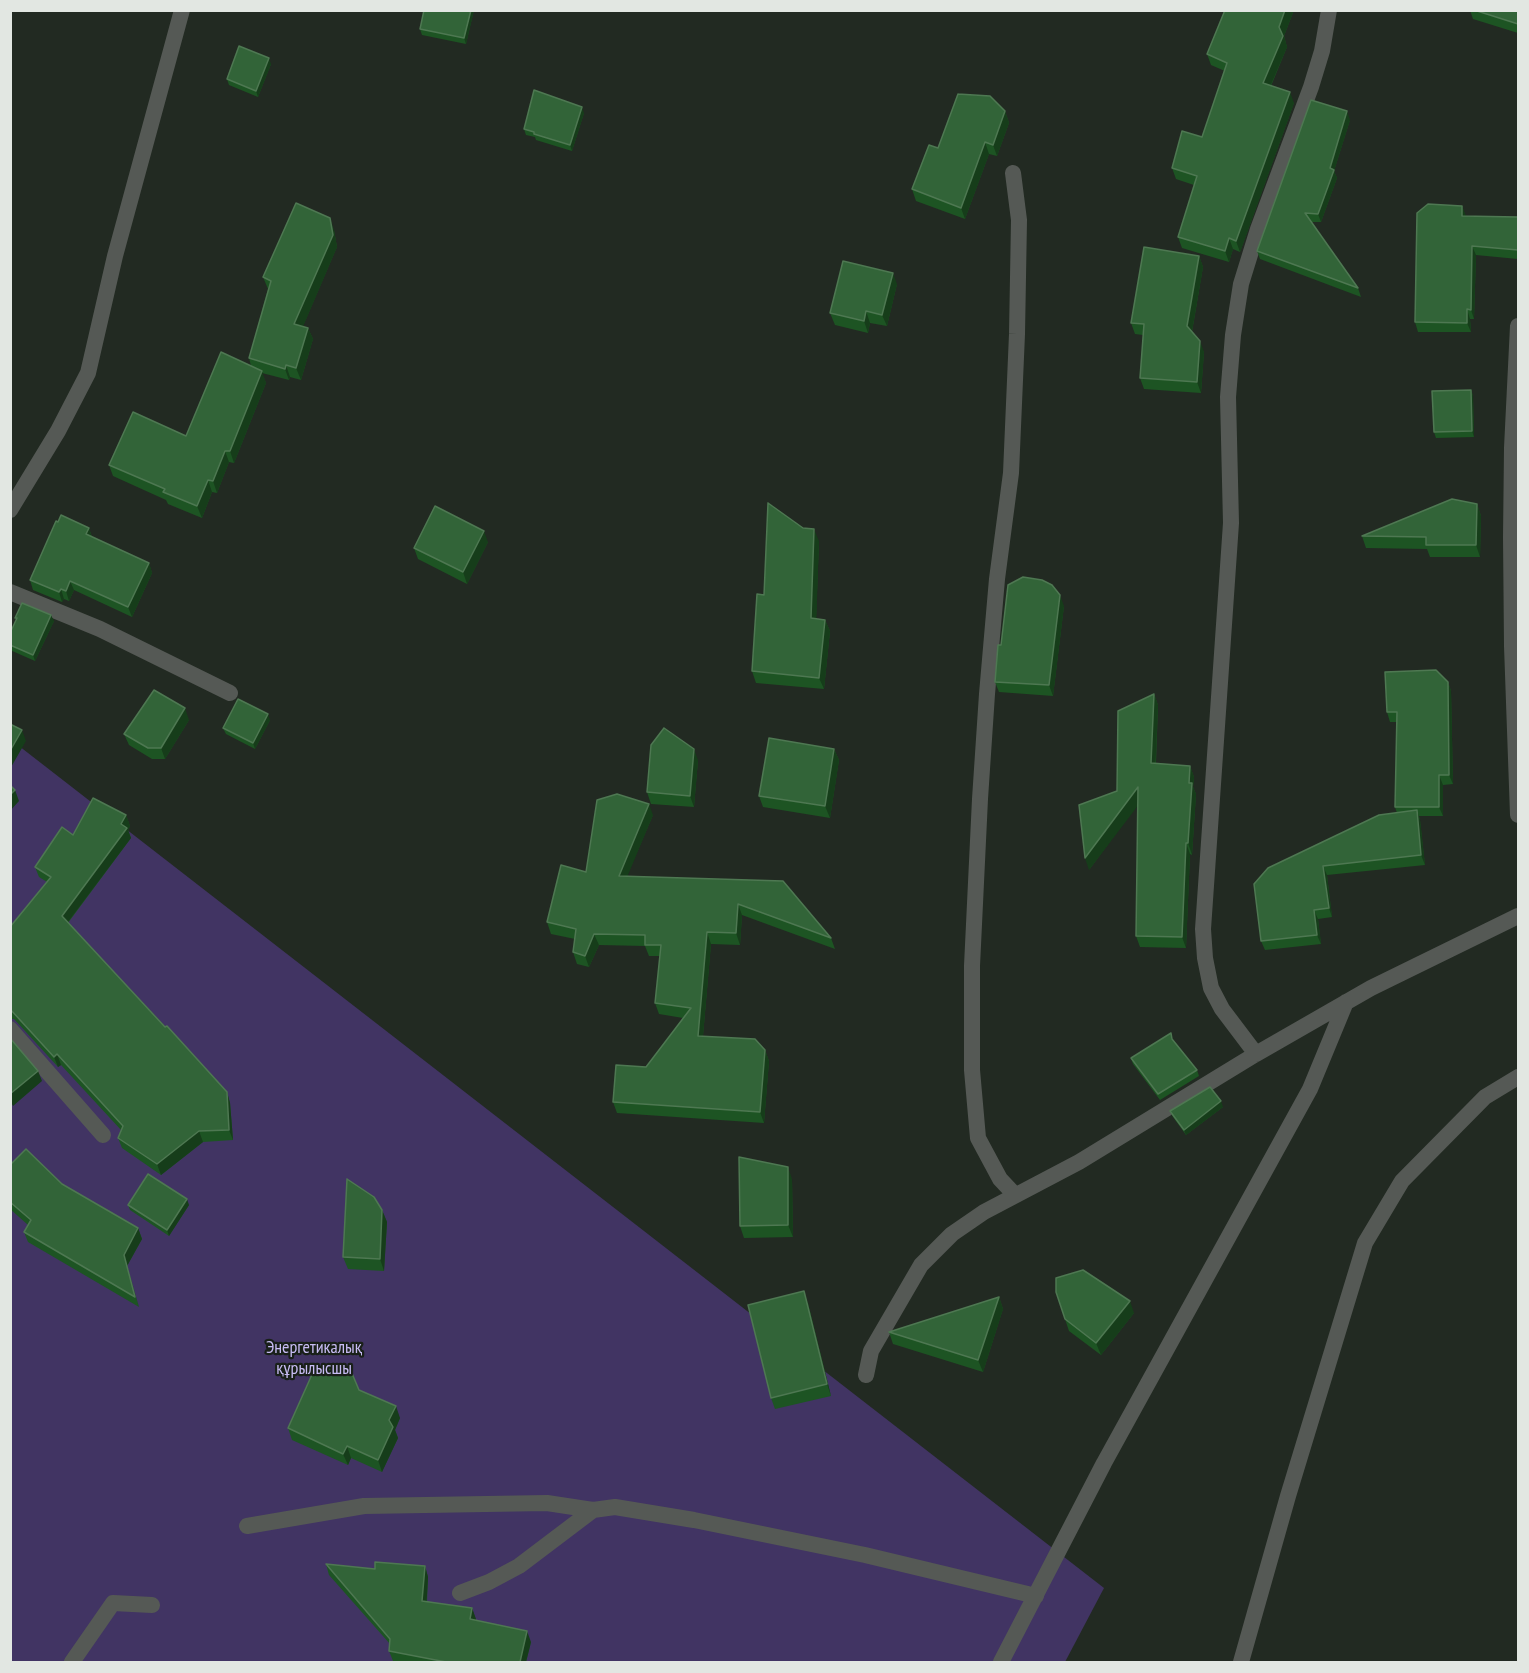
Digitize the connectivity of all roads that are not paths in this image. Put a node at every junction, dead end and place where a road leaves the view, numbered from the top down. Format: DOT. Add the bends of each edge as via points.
graph roads {
  1 [pos="182,10"];
  2 [pos="1329,10"];
  3 [pos="1013,173"];
  4 [pos="1518,326"];
  5 [pos="10,510"];
  6 [pos="10,592"];
  7 [pos="230,693"];
  8 [pos="1518,815"];
  9 [pos="1518,916"];
  10 [pos="1346,1002"];
  11 [pos="10,1029"];
  12 [pos="1256,1053"];
  13 [pos="1518,1077"];
  14 [pos="103,1135"];
  15 [pos="1014,1195"];
  16 [pos="866,1375"];
  17 [pos="593,1510"];
  18 [pos="247,1526"];
  19 [pos="460,1593"];
  20 [pos="1036,1596"];
  21 [pos="152,1605"];
  22 [pos="72,1662"];
  23 [pos="1001,1662"];
  24 [pos="1241,1662"];
  1 -- 5 [label="street" via="115,256 88,373"];
  2 -- 12 [label="street" via="1311,87 1241,284 1228,397 1231,523 1203,929 1211,988"];
  3 -- 15 [label="street" via="1019,220 1012,450 997,579 980,799 972,1070 978,1138 1000,1179"];
  4 -- 8 [label="street" via="1511,558"];
  6 -- 7 [label="street" via="100,629"];
  9 -- 10 [label="street"];
  10 -- 12 [label="street"];
  10 -- 20 [label="street" via="1310,1089 1104,1462"];
  11 -- 14 [label="street"];
  12 -- 15 [label="street" via="1079,1162"];
  13 -- 24 [label="street" via="1485,1097 1402,1181 1365,1244"];
  15 -- 16 [label="street" via="952,1234 921,1265 871,1351"];
  17 -- 18 [label="street" via="547,1503 364,1506"];
  17 -- 19 [label="street" via="519,1566"];
  17 -- 20 [label="street" via="615,1507 694,1520"];
  20 -- 23 [label="street"];
  21 -- 22 [label="street" via="113,1603"];
}
